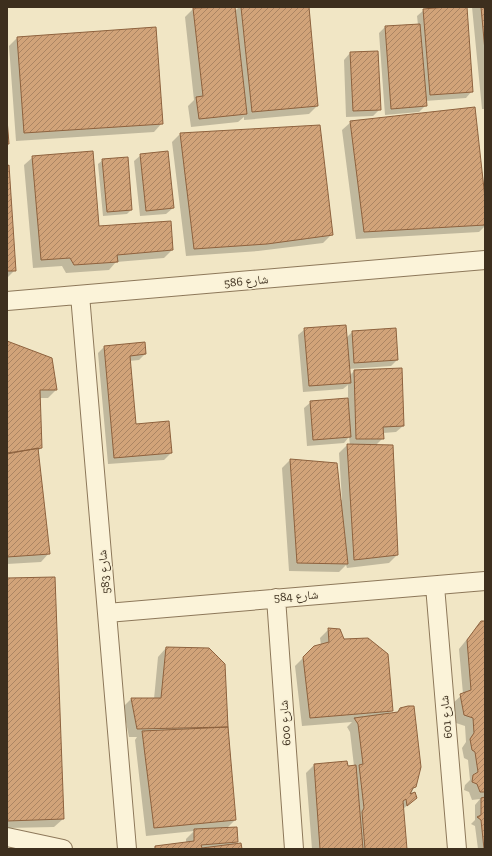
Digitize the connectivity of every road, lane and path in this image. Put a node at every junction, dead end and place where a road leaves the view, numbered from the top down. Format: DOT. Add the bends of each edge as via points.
graph roads {
  1 [pos="485,260"];
  2 [pos="80,295"];
  3 [pos="7,300"];
  4 [pos="485,581"];
  5 [pos="435,586"];
  6 [pos="276,598"];
  7 [pos="107,613"];
  8 [pos="7,837"];
  9 [pos="63,849"];
  10 [pos="127,849"];
  11 [pos="294,849"];
  12 [pos="457,849"];
  1 -- 2 [label="street, شارع 586"];
  2 -- 3 [label="street, شارع 586"];
  2 -- 7 [label="street, شارع 583"];
  4 -- 5 [label="street, شارع 584"];
  5 -- 6 [label="street, شارع 584"];
  5 -- 12 [label="street, شارع 601"];
  6 -- 7 [label="street, شارع 584"];
  6 -- 11 [label="street, شارع 600"];
  7 -- 10 [label="street, شارع 583"];
  8 -- 9 [label="street"];
}
